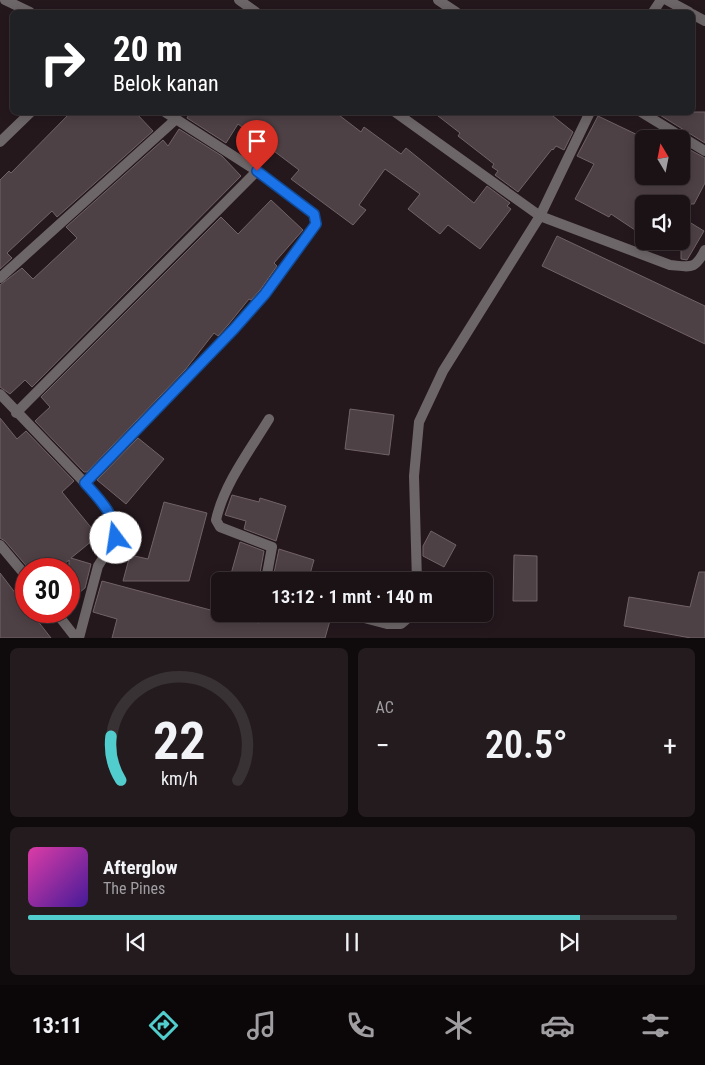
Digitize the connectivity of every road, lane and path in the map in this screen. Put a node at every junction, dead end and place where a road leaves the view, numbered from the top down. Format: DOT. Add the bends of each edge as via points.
graph roads {
  1 [pos="5,0"];
  2 [pos="239,0"];
  3 [pos="438,0"];
  4 [pos="667,0"];
  5 [pos="26,10"];
  6 [pos="253,10"];
  7 [pos="453,10"];
  8 [pos="685,10"];
  9 [pos="28,115"];
  10 [pos="169,115"];
  11 [pos="399,115"];
  12 [pos="589,115"];
  13 [pos="646,115"];
  14 [pos="175,120"];
  15 [pos="0,142"];
  16 [pos="705,151"];
  17 [pos="257,171"];
  18 [pos="540,216"];
  19 [pos="705,250"];
  20 [pos="0,278"];
  21 [pos="0,394"];
  22 [pos="16,413"];
  23 [pos="269,419"];
  24 [pos="85,483"];
  25 [pos="0,544"];
  26 [pos="15,562"];
  27 [pos="267,572"];
  28 [pos="417,572"];
  29 [pos="379,622"];
  30 [pos="403,622"];
  31 [pos="65,623"];
  32 [pos="78,638"];
  1 -- 5 [label="street"];
  2 -- 6 [label="street"];
  3 -- 7 [label="street"];
  4 -- 8 [label="street"];
  9 -- 15 [label="street"];
  10 -- 14 [label="street"];
  11 -- 18 [label="street"];
  12 -- 18 [label="street"];
  13 -- 16 [label="street"];
  14 -- 17 [label="street"];
  14 -- 20 [label="street"];
  17 -- 22 [label="street"];
  17 -- 24 [label="street" via="314,214 316,224 265,294 234,329"];
  18 -- 19 [label="street" via="670,264 692,267"];
  18 -- 28 [label="street" via="443,371 419,422 414,476"];
  21 -- 22 [label="street"];
  22 -- 24 [label="street"];
  23 -- 27 [label="street" via="236,473 216,520 220,527 272,547"];
  24 -- 32 [label="street" via="108,510 115,524 116,538 98,566"];
  25 -- 26 [label="street"];
  29 -- 30 [label="street"];
  31 -- 32 [label="street"];
}
